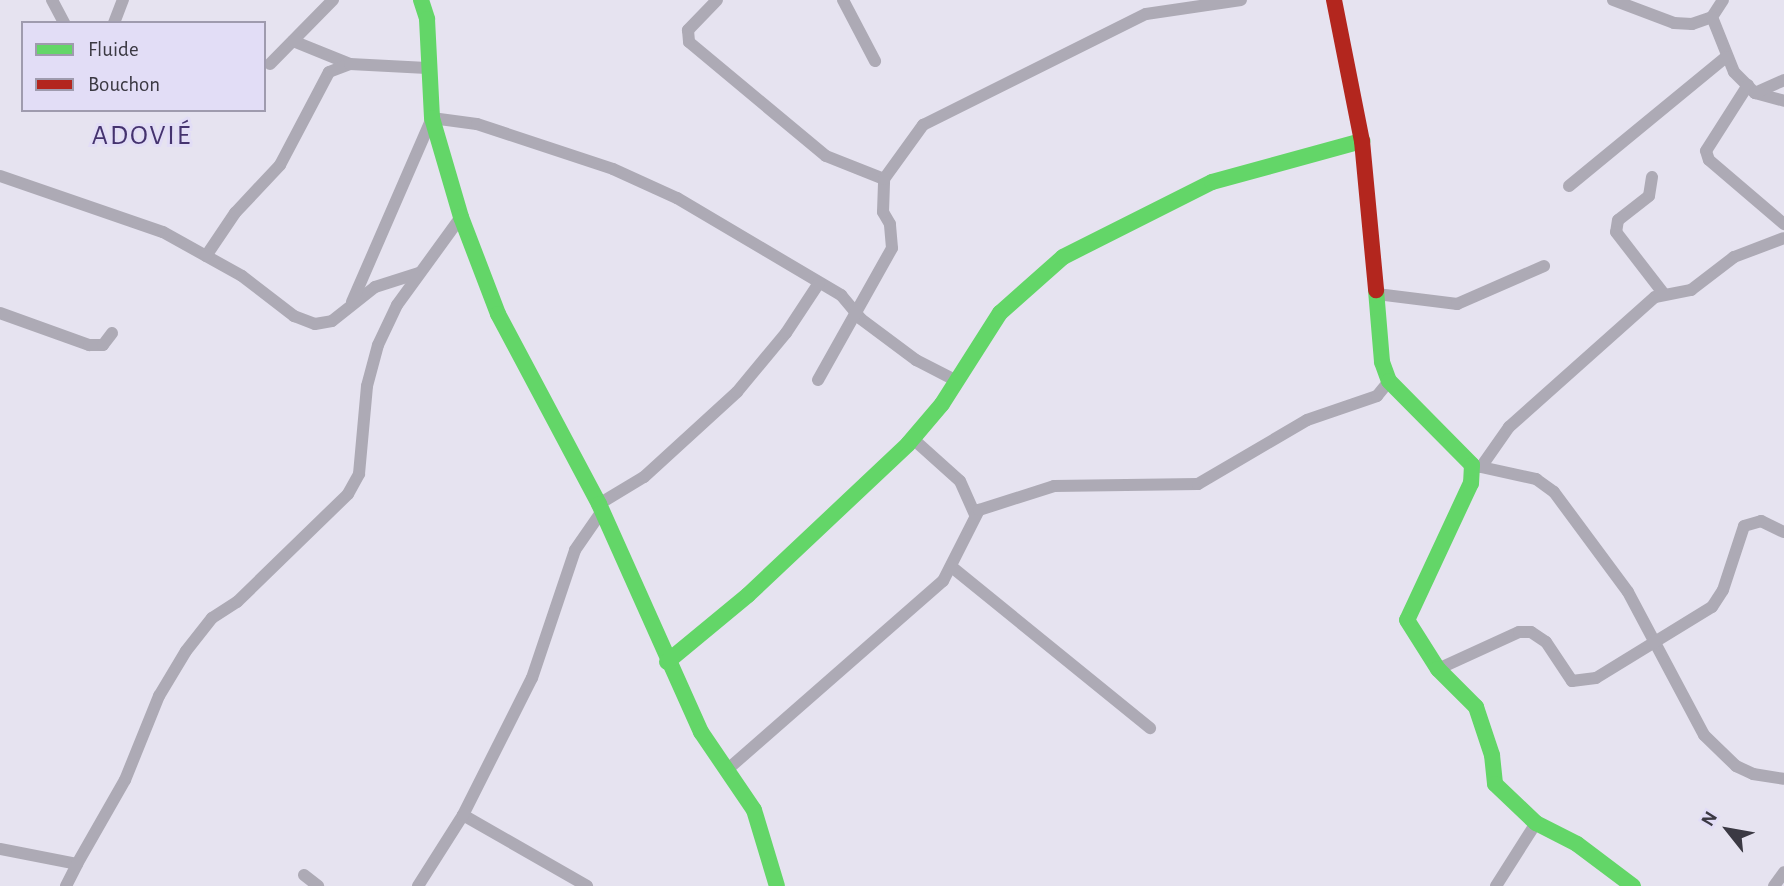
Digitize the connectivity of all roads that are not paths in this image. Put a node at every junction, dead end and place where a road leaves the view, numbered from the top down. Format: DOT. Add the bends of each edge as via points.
graph roads {
  1 [pos="52,0"];
  2 [pos="123,0"];
  3 [pos="333,0"];
  4 [pos="421,0"];
  5 [pos="717,0"];
  6 [pos="843,0"];
  7 [pos="1241,0"];
  8 [pos="1334,0"];
  9 [pos="1613,0"];
  10 [pos="1723,0"];
  11 [pos="1173,5"];
  12 [pos="1712,17"];
  13 [pos="63,21"];
  14 [pos="115,21"];
  15 [pos="293,41"];
  16 [pos="1726,57"];
  17 [pos="875,61"];
  18 [pos="270,64"];
  19 [pos="350,64"];
  20 [pos="427,68"];
  21 [pos="1784,80"];
  22 [pos="1751,89"];
  23 [pos="1784,101"];
  24 [pos="432,118"];
  25 [pos="1362,141"];
  26 [pos="0,176"];
  27 [pos="1652,177"];
  28 [pos="884,179"];
  29 [pos="1569,186"];
  30 [pos="461,217"];
  31 [pos="1784,224"];
  32 [pos="1784,237"];
  33 [pos="206,256"];
  34 [pos="1544,267"];
  35 [pos="419,273"];
  36 [pos="819,282"];
  37 [pos="1377,294"];
  38 [pos="1664,294"];
  39 [pos="352,302"];
  40 [pos="856,311"];
  41 [pos="0,313"];
  42 [pos="112,332"];
  43 [pos="818,380"];
  44 [pos="955,380"];
  45 [pos="1390,381"];
  46 [pos="912,438"];
  47 [pos="1477,466"];
  48 [pos="600,507"];
  49 [pos="975,515"];
  50 [pos="1784,532"];
  51 [pos="953,568"];
  52 [pos="1655,638"];
  53 [pos="667,662"];
  54 [pos="1437,669"];
  55 [pos="1150,728"];
  56 [pos="728,769"];
  57 [pos="1784,779"];
  58 [pos="463,816"];
  59 [pos="1536,823"];
  60 [pos="0,849"];
  61 [pos="77,864"];
  62 [pos="1784,872"];
  63 [pos="304,875"];
  64 [pos="66,886"];
  65 [pos="318,886"];
  66 [pos="418,886"];
  67 [pos="587,886"];
  68 [pos="777,886"];
  69 [pos="1496,886"];
  70 [pos="1633,886"];
  71 [pos="1774,886"];
  1 -- 13 [label="street"];
  2 -- 14 [label="street"];
  3 -- 15 [label="street"];
  4 -- 20 [label="street" via="427,19"];
  5 -- 28 [label="street" via="688,30 689,42 827,156"];
  6 -- 17 [label="street"];
  7 -- 11 [label="street"];
  8 -- 25 [label="street"];
  9 -- 12 [label="street" via="1674,23 1702,23"];
  10 -- 12 [label="street"];
  11 -- 28 [label="street" via="1127,22 941,112 923,125"];
  12 -- 16 [label="street"];
  15 -- 18 [label="street"];
  15 -- 19 [label="street"];
  16 -- 22 [label="street"];
  16 -- 29 [label="street"];
  19 -- 20 [label="street"];
  19 -- 33 [label="street" via="329,72 280,164 235,213"];
  20 -- 24 [label="street"];
  21 -- 22 [label="street"];
  22 -- 23 [label="street"];
  22 -- 31 [label="street" via="1706,151 1709,160"];
  24 -- 30 [label="street"];
  24 -- 36 [label="street" via="477,124 612,169 677,198"];
  24 -- 39 [label="street"];
  25 -- 37 [label="street"];
  25 -- 44 [label="street" via="1212,182 1063,257 1000,313"];
  26 -- 33 [label="street" via="163,232"];
  27 -- 38 [label="street" via="1649,196 1618,219 1616,232"];
  28 -- 40 [label="street" via="883,212 890,224 892,248"];
  30 -- 35 [label="street"];
  30 -- 48 [label="street" via="498,314"];
  32 -- 38 [label="street" via="1734,257 1691,290"];
  33 -- 39 [label="street" via="294,316 315,324 332,321"];
  34 -- 37 [label="street" via="1457,304"];
  35 -- 39 [label="street" via="375,287"];
  35 -- 61 [label="street" via="378,345 368,386 359,474 348,494 237,602 212,618 186,651 159,696 125,780"];
  36 -- 40 [label="street"];
  36 -- 48 [label="street" via="786,333 737,392 645,477"];
  37 -- 45 [label="street" via="1382,362"];
  38 -- 47 [label="street" via="1655,297 1509,427"];
  40 -- 43 [label="street"];
  40 -- 44 [label="street" via="916,360"];
  41 -- 42 [label="street" via="89,345 103,345"];
  44 -- 46 [label="street" via="942,404"];
  45 -- 47 [label="street"];
  45 -- 49 [label="street" via="1377,396 1307,420 1198,484 1054,486"];
  46 -- 49 [label="street" via="960,481"];
  46 -- 53 [label="street" via="786,560"];
  47 -- 52 [label="street" via="1536,479 1554,492"];
  47 -- 54 [label="street" via="1407,613 1409,625"];
  48 -- 53 [label="street"];
  48 -- 58 [label="street" via="575,550 532,678"];
  49 -- 51 [label="street"];
  50 -- 52 [label="street" via="1761,521 1744,526 1718,600"];
  51 -- 55 [label="street"];
  51 -- 56 [label="street" via="907,615"];
  52 -- 54 [label="street" via="1596,678 1581,683 1572,681 1546,642 1531,632 1520,632"];
  52 -- 57 [label="street" via="1704,735 1736,766"];
  53 -- 56 [label="street" via="701,732"];
  54 -- 59 [label="street" via="1476,707 1492,755 1495,784"];
  56 -- 68 [label="street" via="754,810"];
  58 -- 66 [label="street"];
  58 -- 67 [label="street"];
  59 -- 69 [label="street"];
  59 -- 70 [label="street" via="1577,844"];
  60 -- 61 [label="street"];
  61 -- 64 [label="street"];
  62 -- 71 [label="street"];
  63 -- 65 [label="street"];
}
